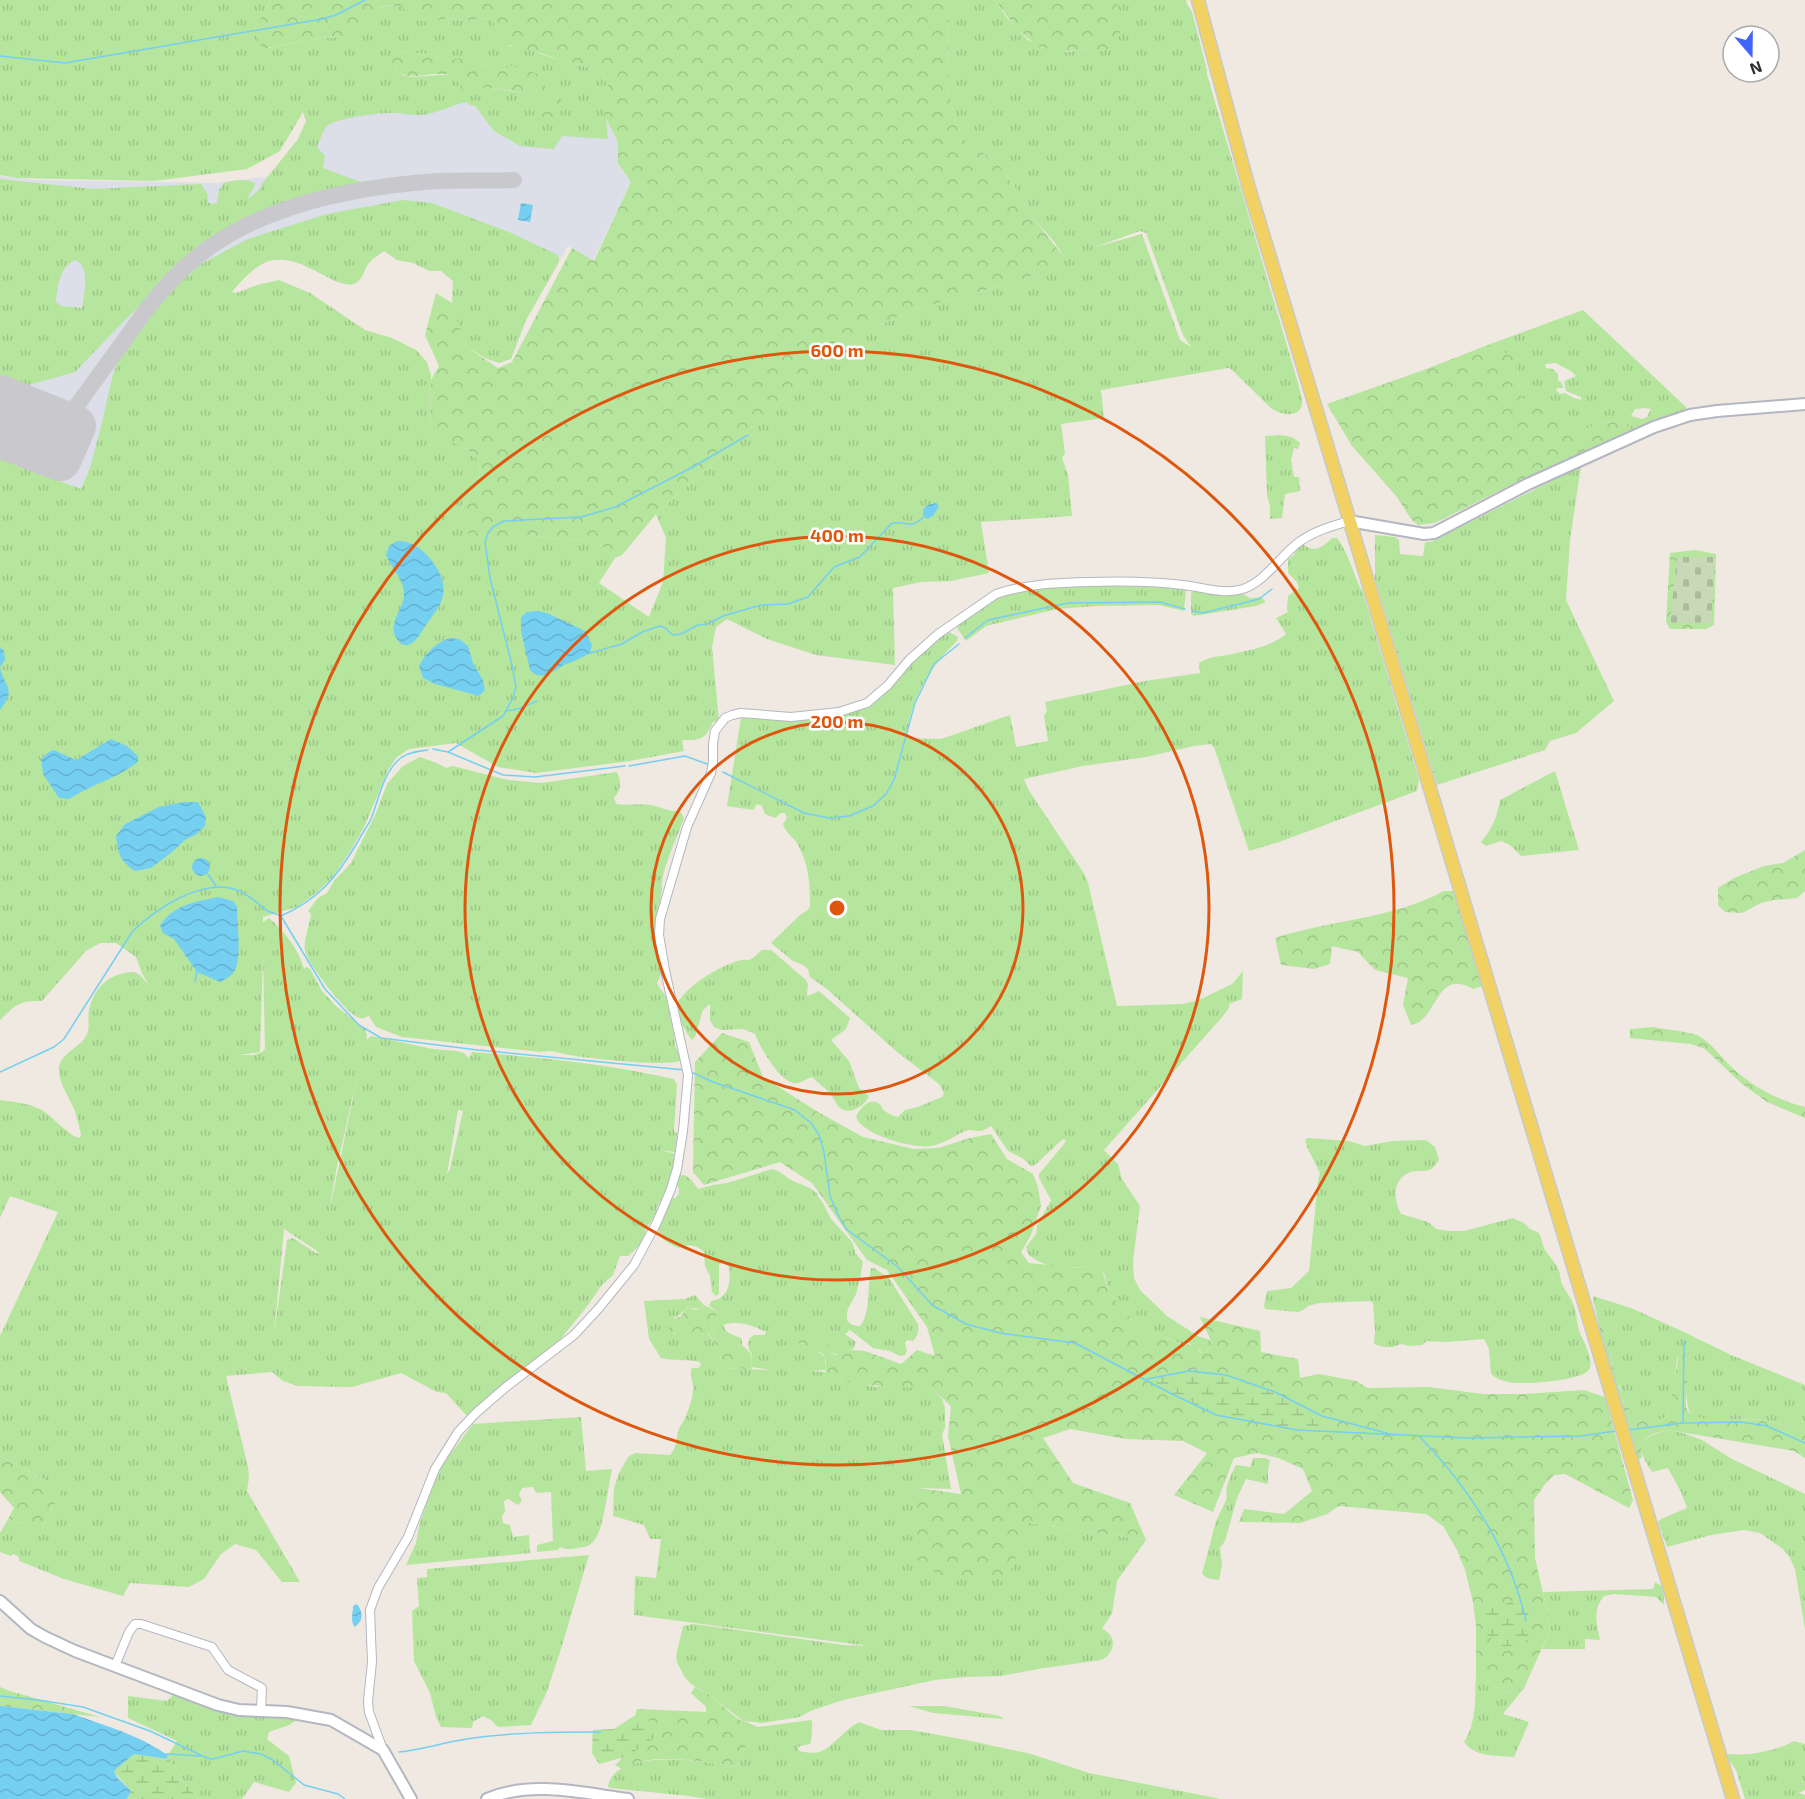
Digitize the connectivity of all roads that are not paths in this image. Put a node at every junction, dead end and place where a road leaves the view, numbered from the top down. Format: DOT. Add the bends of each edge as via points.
graph roads {
  1 [pos="1198,0"];
  2 [pos="1805,404"];
  3 [pos="1349,521"];
  4 [pos="0,1601"];
  5 [pos="115,1666"];
  6 [pos="261,1710"];
  7 [pos="383,1750"];
  8 [pos="411,1799"];
  9 [pos="487,1799"];
  10 [pos="628,1799"];
  11 [pos="1733,1799"];
  1 -- 3 [label="main road" via="1267,252"];
  2 -- 3 [label="street" via="1690,415 1654,427 1528,484 1434,533"];
  3 -- 7 [label="street" via="1301,540 1256,582 1242,589 1216,591 1113,581 1043,583 1005,591 938,634 867,703 839,712 791,717 741,713 720,724 715,731 711,772 687,827 660,919 665,970 688,1075 680,1150 671,1189 626,1276 574,1335 476,1413 458,1432 435,1469 408,1537 378,1588 370,1610 369,1712"];
  3 -- 11 [label="main road"];
  4 -- 5 [label="street" via="45,1637"];
  5 -- 6 [label="street" via="218,1705"];
  5 -- 6 [label="street" via="129,1632 135,1624 141,1624 212,1647 228,1670 262,1688"];
  6 -- 7 [label="street" via="331,1720"];
  7 -- 8 [label="street"];
  9 -- 10 [label="street" via="516,1790 542,1789"];
}
